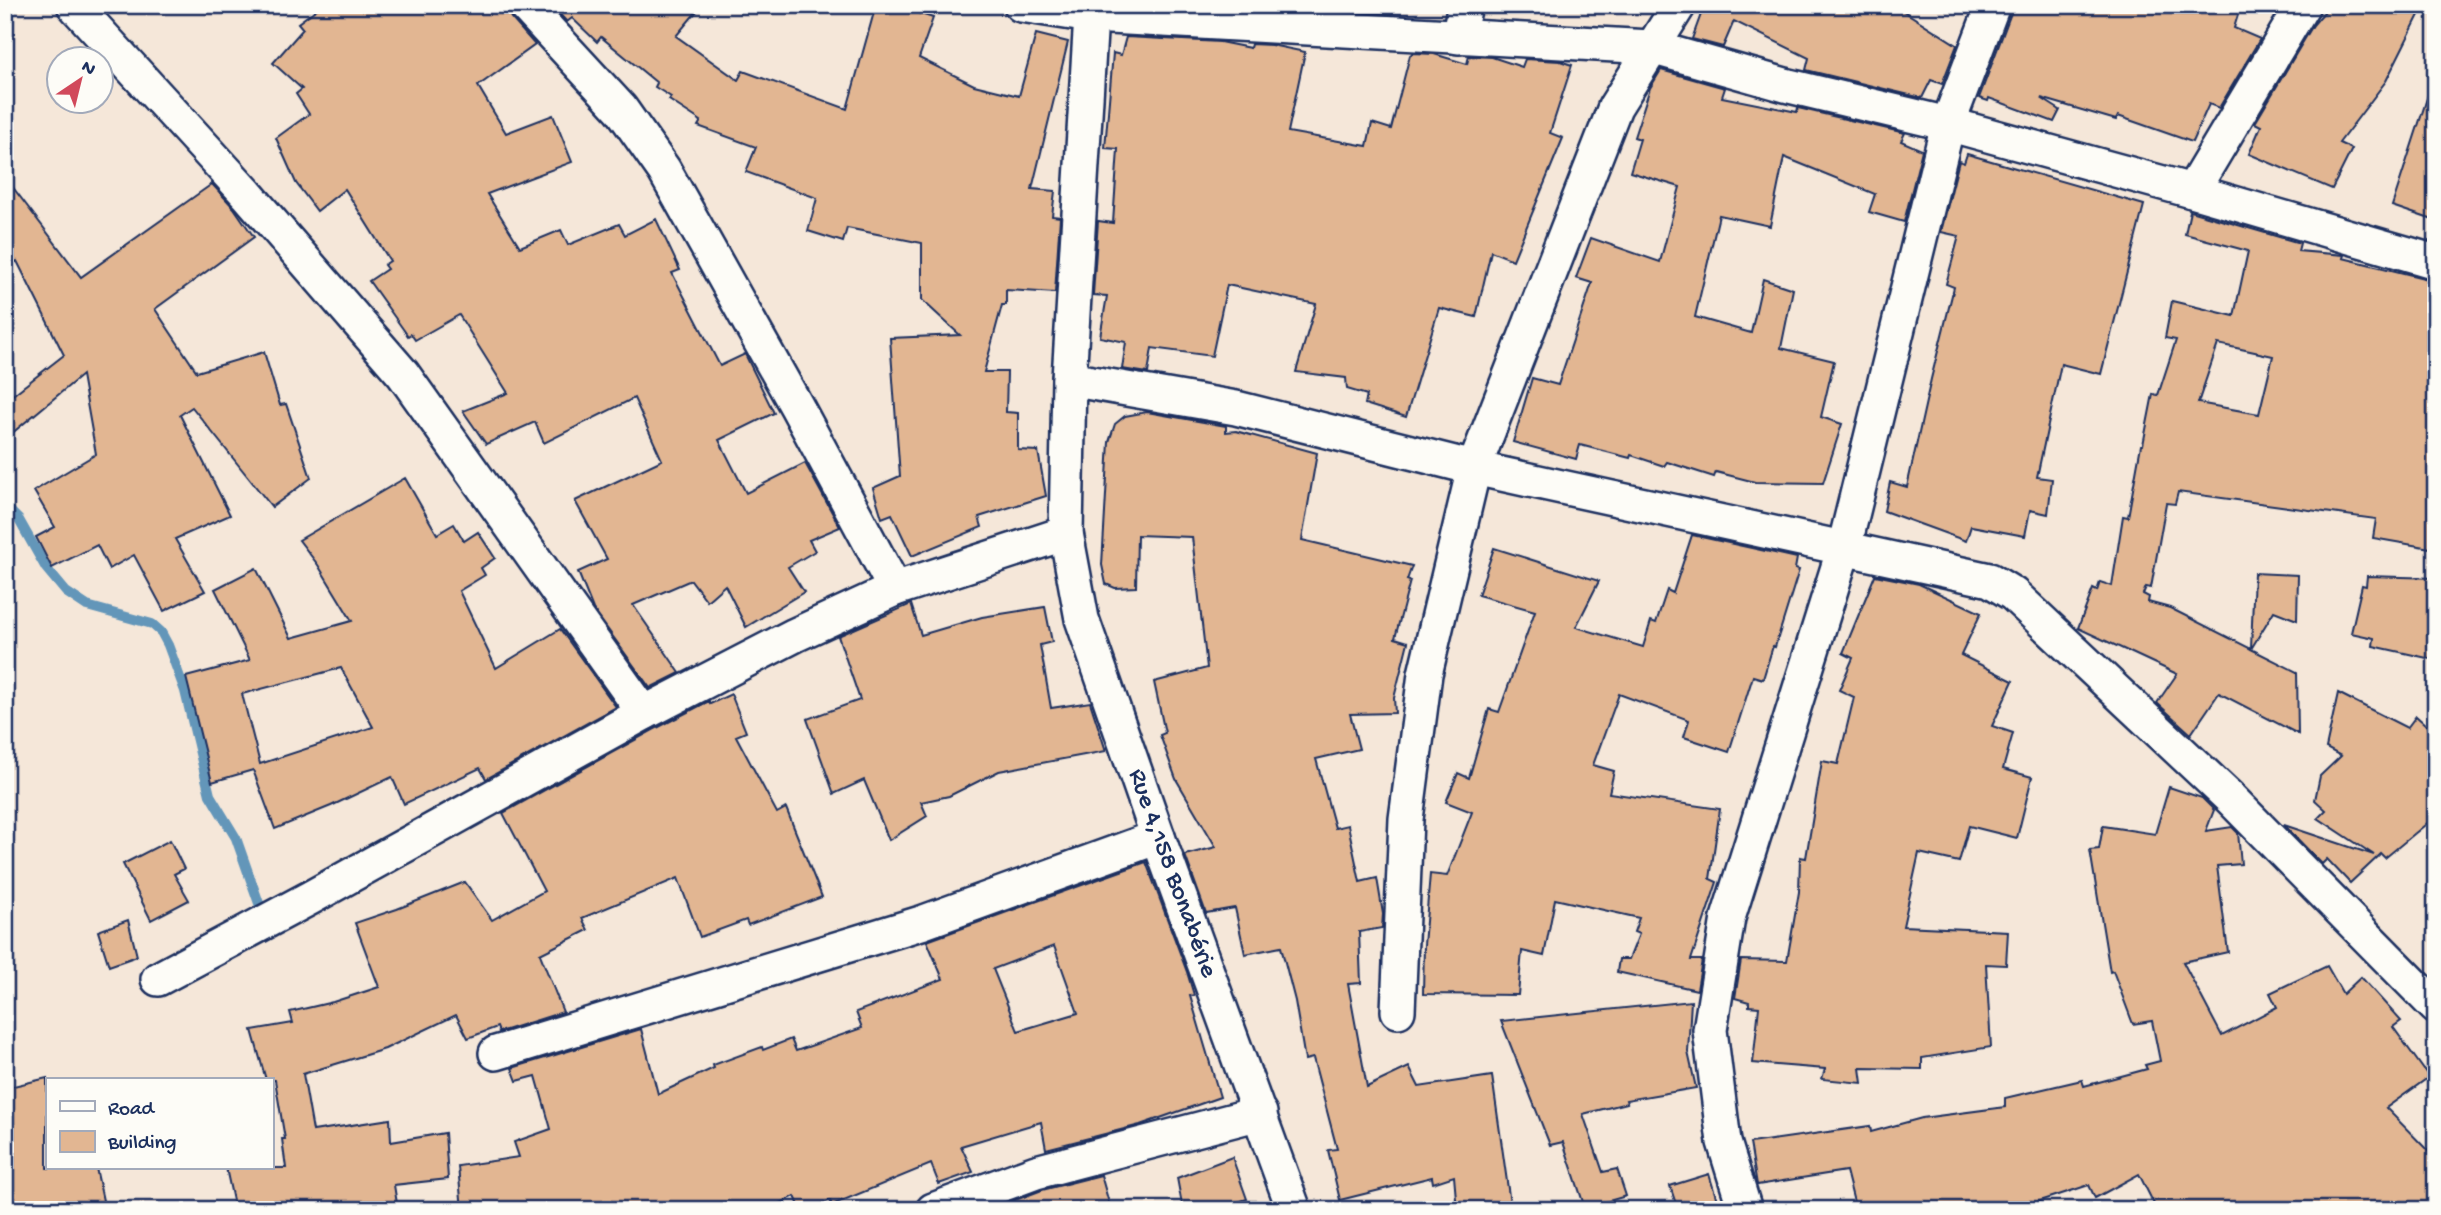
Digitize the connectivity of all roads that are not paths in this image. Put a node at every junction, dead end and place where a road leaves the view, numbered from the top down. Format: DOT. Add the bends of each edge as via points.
graph roads {
  1 [pos="74,5"];
  2 [pos="525,5"];
  3 [pos="1021,5"];
  4 [pos="1679,5"];
  5 [pos="1993,5"];
  6 [pos="2303,5"];
  7 [pos="1091,16"];
  8 [pos="1462,21"];
  9 [pos="1651,47"];
  10 [pos="1948,124"];
  11 [pos="2192,191"];
  12 [pos="2436,262"];
  13 [pos="1069,379"];
  14 [pos="1474,468"];
  15 [pos="1066,533"];
  16 [pos="1844,548"];
  17 [pos="895,589"];
  18 [pos="644,713"];
  19 [pos="1158,837"];
  20 [pos="158,979"];
  21 [pos="2436,1007"];
  22 [pos="1398,1012"];
  23 [pos="496,1053"];
  24 [pos="1260,1113"];
  25 [pos="933,1210"];
  26 [pos="1294,1210"];
  27 [pos="1745,1210"];
  1 -- 18 [label="street" via="403,374"];
  2 -- 17 [label="street" via="621,109 664,170"];
  3 -- 7 [label="street"];
  4 -- 9 [label="street"];
  5 -- 10 [label="street"];
  6 -- 11 [label="street"];
  7 -- 8 [label="street"];
  7 -- 13 [label="street, Rue 4,158 Bonabérie"];
  8 -- 9 [label="street"];
  9 -- 10 [label="street"];
  9 -- 14 [label="street" via="1615,107"];
  10 -- 11 [label="street"];
  10 -- 16 [label="street"];
  11 -- 12 [label="street"];
  13 -- 14 [label="street" via="1236,408"];
  13 -- 15 [label="street, Rue 4,158 Bonabérie"];
  14 -- 16 [label="street"];
  14 -- 22 [label="street" via="1425,674 1406,819"];
  15 -- 17 [label="street"];
  15 -- 19 [label="street, Rue 4,158 Bonabérie" via="1082,619"];
  16 -- 21 [label="street" via="1990,580 2013,594 2230,798"];
  16 -- 27 [label="street" via="1728,918 1710,1030 1724,1142"];
  17 -- 18 [label="street"];
  18 -- 20 [label="street"];
  19 -- 23 [label="street" via="921,923"];
  19 -- 24 [label="street, Rue 4,158 Bonabérie"];
  24 -- 25 [label="street" via="1036,1172"];
  24 -- 26 [label="street, Rue 4,158 Bonabérie"];
}
